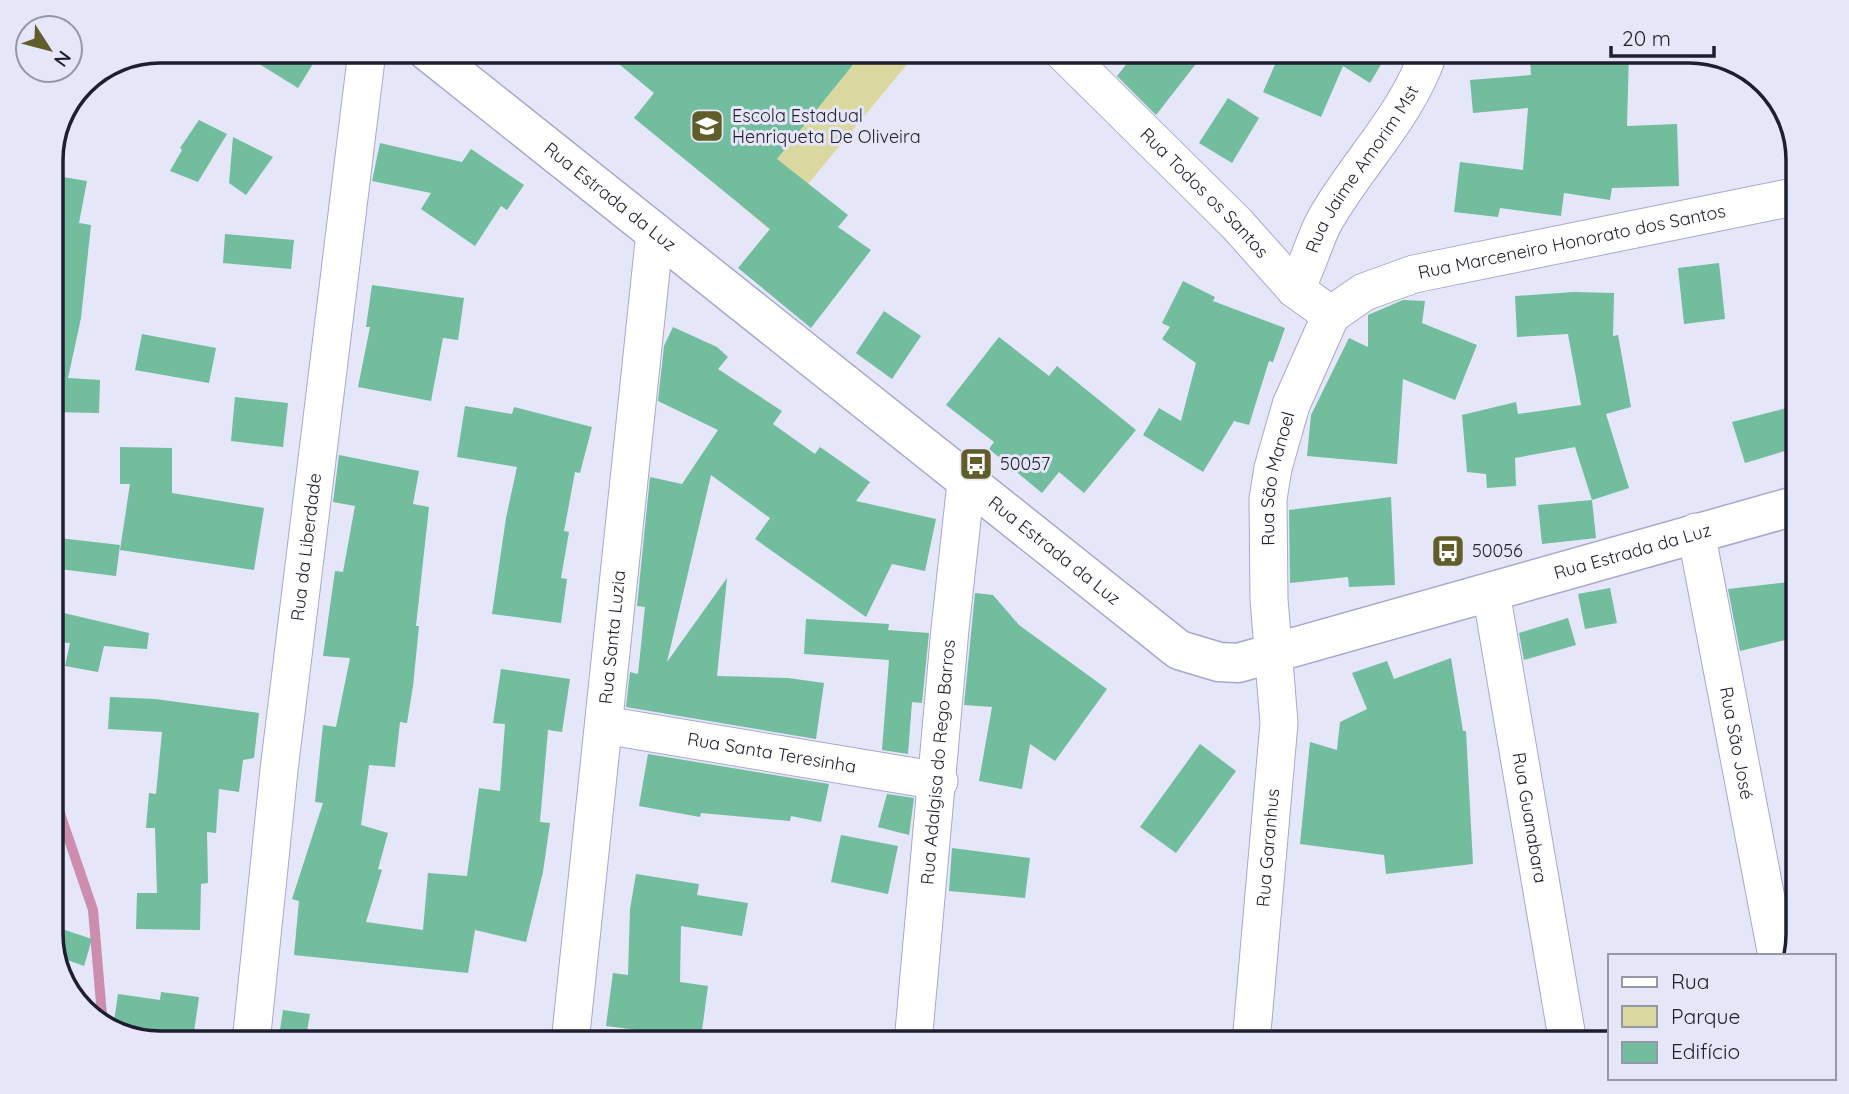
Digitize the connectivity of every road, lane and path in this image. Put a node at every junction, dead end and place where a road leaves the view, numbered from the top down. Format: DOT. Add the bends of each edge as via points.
graph roads {
  1 [pos="366,63"];
  2 [pos="441,63"];
  3 [pos="1074,63"];
  4 [pos="1424,63"];
  5 [pos="1786,198"];
  6 [pos="655,232"];
  7 [pos="1295,289"];
  8 [pos="1340,308"];
  9 [pos="966,483"];
  10 [pos="1786,508"];
  11 [pos="1696,532"];
  12 [pos="1492,592"];
  13 [pos="1275,651"];
  14 [pos="604,725"];
  15 [pos="939,781"];
  16 [pos="1777,954"];
  17 [pos="252,1031"];
  18 [pos="571,1031"];
  19 [pos="914,1031"];
  20 [pos="1252,1031"];
  21 [pos="1566,1031"];
  1 -- 17 [label="street, Rua da Liberdade" via="279,770"];
  2 -- 6 [label="main road, Rua Estrada da Luz"];
  3 -- 7 [label="street, Rua Todos os Santos" via="1237,224"];
  4 -- 7 [label="street, Rua Jaime Amorim Mst" via="1410,97 1324,222"];
  5 -- 8 [label="street, Rua Marceneiro Honorato dos Santos" via="1414,274 1380,284"];
  6 -- 9 [label="main road, Rua Estrada da Luz"];
  6 -- 14 [label="street, Rua Santa Luzia"];
  7 -- 8 [label="street, Rua Todos os Santos"];
  8 -- 13 [label="street, Rua São Manoel" via="1291,405 1269,489 1266,533"];
  9 -- 13 [label="main road, Rua Estrada da Luz" via="1179,650 1238,663"];
  9 -- 15 [label="street, Rua Adalgisa do Rego Barros"];
  10 -- 11 [label="main road, Rua Estrada da Luz"];
  11 -- 12 [label="main road, Rua Estrada da Luz"];
  11 -- 16 [label="street, Rua São José"];
  12 -- 13 [label="main road, Rua Estrada da Luz"];
  12 -- 21 [label="street, Rua Guanabara"];
  13 -- 20 [label="street, Rua Garanhus" via="1279,723"];
  14 -- 15 [label="street, Rua Santa Teresinha"];
  14 -- 18 [label="street, Rua Santa Luzia"];
  15 -- 19 [label="street, Rua Adalgisa do Rego Barros"];
}
